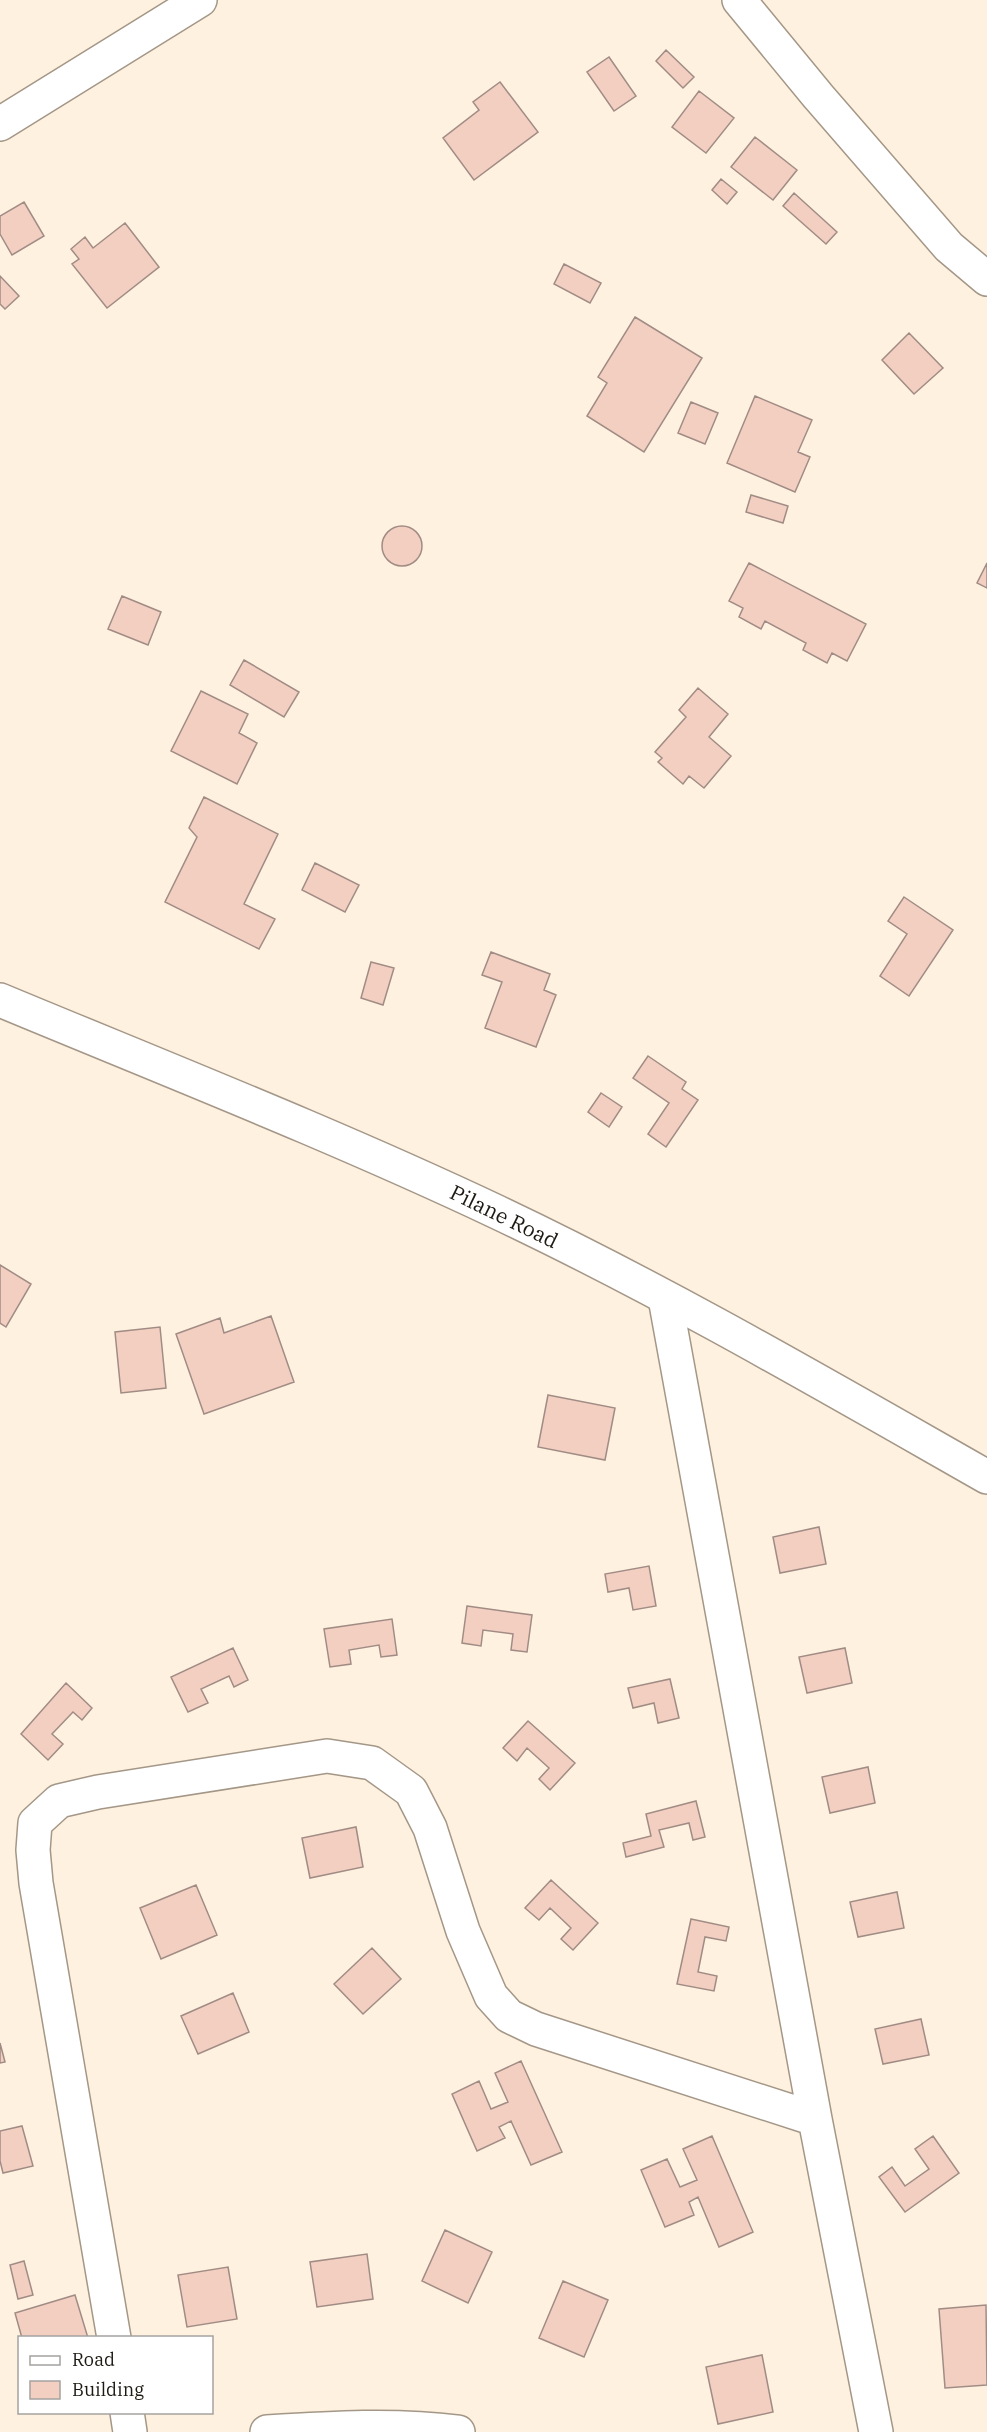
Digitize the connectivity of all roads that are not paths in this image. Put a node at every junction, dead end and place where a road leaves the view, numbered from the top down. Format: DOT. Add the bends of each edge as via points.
graph roads {
  1 [pos="200,0"];
  2 [pos="739,0"];
  3 [pos="0,124"];
  4 [pos="987,279"];
  5 [pos="0,1000"];
  6 [pos="665,1298"];
  7 [pos="987,1477"];
  8 [pos="815,2120"];
  9 [pos="114,2336"];
  10 [pos="127,2414"];
  11 [pos="130,2432"];
  12 [pos="267,2432"];
  13 [pos="458,2432"];
  14 [pos="876,2432"];
  1 -- 3 [label="street"];
  2 -- 4 [label="street" via="949,247"];
  5 -- 6 [label="street, Pilane Road" via="292,1121 498,1212"];
  6 -- 7 [label="street, Pilane Road"];
  6 -- 8 [label="street"];
  8 -- 9 [label="street" via="547,2033 509,2016 491,1996 463,1931 430,1828 411,1791 372,1763 327,1756 177,1778 59,1801 35,1823 36,1883"];
  8 -- 14 [label="street"];
  10 -- 11 [label="street"];
  12 -- 13 [label="street" via="384,2427"];
}
